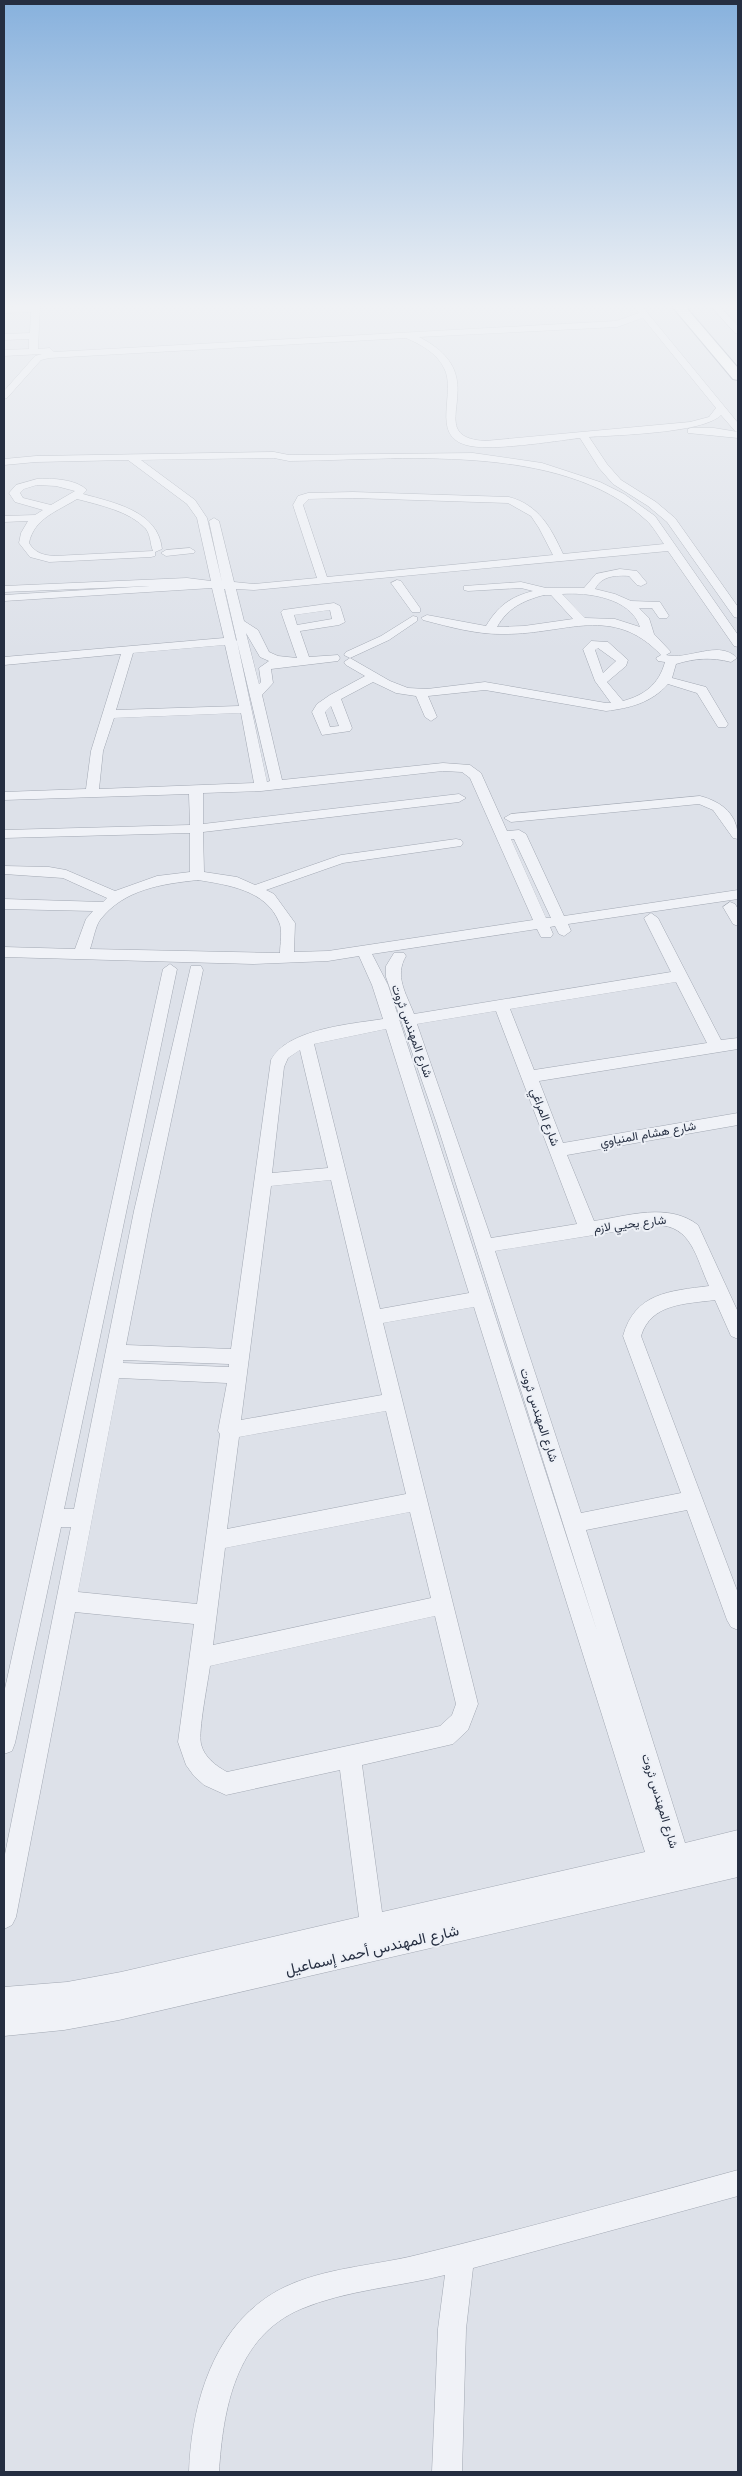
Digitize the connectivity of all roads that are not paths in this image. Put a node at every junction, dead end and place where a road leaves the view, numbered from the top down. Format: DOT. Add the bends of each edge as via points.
graph roads {
  1 [pos="450,421"];
  2 [pos="707,421"];
  3 [pos="453,431"];
  4 [pos="583,435"];
  5 [pos="738,435"];
  6 [pos="503,442"];
  7 [pos="590,446"];
  8 [pos="4,455"];
  9 [pos="274,455"];
  10 [pos="153,457"];
  11 [pos="131,458"];
  12 [pos="36,459"];
  13 [pos="505,459"];
  14 [pos="4,462"];
  15 [pos="603,466"];
  16 [pos="570,474"];
  17 [pos="631,492"];
  18 [pos="76,495"];
  19 [pos="620,496"];
  20 [pos="53,509"];
  21 [pos="38,518"];
  22 [pos="7,519"];
  23 [pos="29,528"];
  24 [pos="669,545"];
  25 [pos="190,550"];
  26 [pos="158,552"];
  27 [pos="587,553"];
  28 [pos="558,554"];
  29 [pos="441,570"];
  30 [pos="322,576"];
  31 [pos="352,578"];
  32 [pos="641,583"];
  33 [pos="216,584"];
  34 [pos="231,586"];
  35 [pos="403,586"];
  36 [pos="122,588"];
  37 [pos="468,588"];
  38 [pos="4,589"];
  39 [pos="549,590"];
  40 [pos="588,591"];
  41 [pos="4,598"];
  42 [pos="629,605"];
  43 [pos="716,610"];
  44 [pos="415,614"];
  45 [pos="738,615"];
  46 [pos="643,616"];
  47 [pos="663,616"];
  48 [pos="581,621"];
  49 [pos="240,624"];
  50 [pos="618,624"];
  51 [pos="292,629"];
  52 [pos="490,630"];
  53 [pos="649,636"];
  54 [pos="738,643"];
  55 [pos="725,645"];
  56 [pos="232,646"];
  57 [pos="128,650"];
  58 [pos="246,651"];
  59 [pos="674,656"];
  60 [pos="350,658"];
  61 [pos="4,661"];
  62 [pos="270,661"];
  63 [pos="298,661"];
  64 [pos="735,661"];
  65 [pos="374,676"];
  66 [pos="666,680"];
  67 [pos="601,681"];
  68 [pos="421,693"];
  69 [pos="256,694"];
  70 [pos="334,698"];
  71 [pos="622,706"];
  72 [pos="246,709"];
  73 [pos="107,714"];
  74 [pos="431,717"];
  75 [pos="722,724"];
  76 [pos="277,785"];
  77 [pos="260,787"];
  78 [pos="196,791"];
  79 [pos="92,794"];
  80 [pos="4,796"];
  81 [pos="459,798"];
  82 [pos="511,818"];
  83 [pos="197,829"];
  84 [pos="4,834"];
  85 [pos="738,835"];
  86 [pos="504,836"];
  87 [pos="456,843"];
  88 [pos="4,870"];
  89 [pos="197,876"];
  90 [pos="256,889"];
  91 [pos="738,894"];
  92 [pos="116,897"];
  93 [pos="4,904"];
  94 [pos="734,906"];
  95 [pos="104,907"];
  96 [pos="651,918"];
  97 [pos="738,921"];
  98 [pos="562,926"];
  99 [pos="543,929"];
  100 [pos="4,952"];
  101 [pos="81,954"];
  102 [pos="366,956"];
  103 [pos="399,956"];
  104 [pos="287,958"];
  105 [pos="4,962"];
  106 [pos="170,969"];
  107 [pos="196,970"];
  108 [pos="681,976"];
  109 [pos="385,978"];
  110 [pos="501,1005"];
  111 [pos="400,1022"];
  112 [pos="306,1042"];
  113 [pos="738,1044"];
  114 [pos="717,1047"];
  115 [pos="529,1077"];
  116 [pos="738,1118"];
  117 [pos="558,1150"];
  118 [pos="339,1173"];
  119 [pos="263,1180"];
  120 [pos="588,1229"];
  121 [pos="484,1246"];
  122 [pos="491,1268"];
  123 [pos="471,1271"];
  124 [pos="721,1292"];
  125 [pos="480,1299"];
  126 [pos="374,1317"];
  127 [pos="738,1330"];
  128 [pos="113,1361"];
  129 [pos="237,1366"];
  130 [pos="394,1401"];
  131 [pos="228,1432"];
  132 [pos="692,1500"];
  133 [pos="418,1501"];
  134 [pos="52,1517"];
  135 [pos="83,1519"];
  136 [pos="574,1522"];
  137 [pos="214,1541"];
  138 [pos="67,1601"];
  139 [pos="442,1605"];
  140 [pos="204,1615"];
  141 [pos="738,1620"];
  142 [pos="199,1658"];
  143 [pos="4,1742"];
  144 [pos="350,1757"];
  145 [pos="738,1842"];
  146 [pos="738,1865"];
  147 [pos="672,1869"];
  148 [pos="4,1917"];
  149 [pos="372,1926"];
  150 [pos="4,1999"];
  151 [pos="4,2023"];
  152 [pos="738,2184"];
  153 [pos="461,2256"];
  154 [pos="204,2472"];
  155 [pos="447,2472"];
  1 -- 3 [label="street"];
  2 -- 4 [label="street"];
  3 -- 6 [label="street" via="468,443"];
  3 -- 9 [label="street" via="443,444"];
  4 -- 6 [label="street"];
  4 -- 7 [label="street"];
  5 -- 7 [label="street" via="714,430 697,431 611,438"];
  6 -- 13 [label="street" via="500,451"];
  7 -- 15 [label="street"];
  8 -- 12 [label="street"];
  9 -- 10 [label="street"];
  9 -- 13 [label="street" via="289,458 449,454"];
  10 -- 11 [label="street"];
  10 -- 34 [label="street" via="207,504 214,519"];
  11 -- 12 [label="street"];
  11 -- 33 [label="street" via="198,510"];
  12 -- 14 [label="street"];
  13 -- 16 [label="street"];
  15 -- 16 [label="street" via="590,473"];
  15 -- 17 [label="street"];
  16 -- 19 [label="street"];
  17 -- 19 [label="street"];
  17 -- 45 [label="street" via="670,520"];
  18 -- 20 [label="street"];
  18 -- 20 [label="street" via="81,490 39,482 23,485 14,492 19,500"];
  18 -- 26 [label="street" via="140,518 155,532"];
  19 -- 24 [label="street" via="650,518"];
  20 -- 21 [label="street"];
  21 -- 22 [label="street"];
  21 -- 23 [label="street"];
  22 -- 23 [label="street"];
  23 -- 26 [label="street" via="24,538 26,549 46,559"];
  24 -- 27 [label="street"];
  24 -- 43 [label="street"];
  25 -- 26 [label="street"];
  27 -- 28 [label="street"];
  27 -- 29 [label="street"];
  28 -- 30 [label="street"];
  28 -- 30 [label="street" via="539,517 509,500 308,496 302,498 298,505"];
  29 -- 31 [label="street"];
  29 -- 35 [label="street"];
  30 -- 34 [label="street"];
  31 -- 34 [label="street" via="254,587"];
  31 -- 35 [label="street"];
  32 -- 40 [label="street" via="633,573 605,574 595,580"];
  33 -- 34 [label="street"];
  33 -- 36 [label="street" via="190,588"];
  33 -- 56 [label="street"];
  34 -- 49 [label="street"];
  35 -- 44 [label="street"];
  36 -- 38 [label="street"];
  36 -- 41 [label="street"];
  37 -- 39 [label="street" via="521,585"];
  39 -- 40 [label="street"];
  39 -- 48 [label="street"];
  39 -- 52 [label="street" via="508,605"];
  40 -- 42 [label="street"];
  42 -- 46 [label="street"];
  42 -- 47 [label="street" via="656,604"];
  43 -- 54 [label="street"];
  43 -- 55 [label="street"];
  44 -- 52 [label="street"];
  44 -- 60 [label="street" via="385,638"];
  46 -- 50 [label="street"];
  46 -- 53 [label="street"];
  48 -- 50 [label="street"];
  48 -- 52 [label="street" via="523,630"];
  49 -- 58 [label="street"];
  49 -- 62 [label="street" via="254,632 260,650"];
  50 -- 53 [label="street"];
  51 -- 63 [label="street"];
  53 -- 59 [label="street"];
  55 -- 59 [label="street" via="716,650"];
  55 -- 64 [label="street"];
  56 -- 57 [label="street"];
  56 -- 58 [label="street"];
  56 -- 72 [label="street"];
  57 -- 61 [label="street"];
  57 -- 73 [label="street"];
  58 -- 69 [label="street"];
  59 -- 64 [label="street" via="719,654"];
  59 -- 66 [label="street"];
  60 -- 63 [label="street" via="340,654 334,658"];
  60 -- 65 [label="street"];
  62 -- 63 [label="street"];
  62 -- 69 [label="street" via="265,671 267,683"];
  65 -- 68 [label="street" via="400,690"];
  65 -- 70 [label="street"];
  66 -- 71 [label="street" via="648,696"];
  66 -- 75 [label="street" via="702,690"];
  67 -- 71 [label="street" via="611,698"];
  68 -- 71 [label="street" via="482,686 520,690 592,706"];
  68 -- 74 [label="street"];
  69 -- 76 [label="street"];
  72 -- 73 [label="street"];
  72 -- 77 [label="street"];
  73 -- 79 [label="street" via="97,751"];
  76 -- 77 [label="street"];
  76 -- 86 [label="street" via="435,767 465,768 476,776"];
  77 -- 78 [label="street"];
  78 -- 79 [label="street" via="179,788"];
  78 -- 83 [label="street"];
  79 -- 80 [label="street"];
  81 -- 83 [label="street"];
  82 -- 85 [label="street" via="700,800 711,802 725,813"];
  83 -- 84 [label="street"];
  83 -- 89 [label="street"];
  86 -- 98 [label="street" via="519,834"];
  86 -- 99 [label="street"];
  87 -- 90 [label="street" via="341,859"];
  88 -- 92 [label="street" via="66,874"];
  89 -- 90 [label="street" via="233,880"];
  89 -- 92 [label="street" via="152,882"];
  90 -- 104 [label="street" via="284,913 292,942"];
  91 -- 98 [label="street"];
  92 -- 95 [label="street"];
  93 -- 95 [label="street"];
  94 -- 96 [label="street"];
  94 -- 97 [label="street"];
  95 -- 101 [label="street" via="84,934"];
  96 -- 98 [label="street"];
  96 -- 108 [label="street"];
  98 -- 99 [label="street"];
  99 -- 102 [label="street"];
  99 -- 103 [label="street"];
  100 -- 101 [label="street"];
  101 -- 104 [label="street"];
  102 -- 103 [label="street"];
  102 -- 104 [label="street"];
  102 -- 107 [label="street" via="286,969"];
  102 -- 109 [label="street, شارع المهندس ثروت"];
  103 -- 109 [label="street, شارع المهندس ثروت"];
  105 -- 106 [label="street"];
  106 -- 107 [label="street"];
  106 -- 134 [label="street"];
  107 -- 128 [label="street"];
  108 -- 110 [label="street"];
  108 -- 114 [label="street"];
  109 -- 111 [label="street, شارع المهندس ثروت"];
  110 -- 111 [label="street"];
  110 -- 115 [label="street, شارع المراغي"];
  111 -- 112 [label="street"];
  111 -- 121 [label="street, شارع المهندس ثروت"];
  111 -- 123 [label="street, شارع المهندس ثروت"];
  112 -- 118 [label="street"];
  112 -- 119 [label="street" via="285,1051 278,1058"];
  113 -- 114 [label="street"];
  114 -- 115 [label="street"];
  115 -- 117 [label="street, شارع المراغي"];
  116 -- 117 [label="street, شارع هشام المنياوي"];
  117 -- 120 [label="street, شارع المراغي"];
  118 -- 119 [label="street"];
  118 -- 126 [label="street"];
  119 -- 129 [label="street"];
  120 -- 121 [label="street, شارع يحيي لازم"];
  120 -- 124 [label="street, شارع يحيي لازم" via="656,1218 682,1222 692,1230"];
  121 -- 122 [label="street, شارع المهندس ثروت"];
  122 -- 123 [label="street"];
  122 -- 136 [label="street, شارع المهندس ثروت"];
  123 -- 125 [label="street, شارع المهندس ثروت"];
  124 -- 127 [label="street, شارع يحيي لازم"];
  124 -- 132 [label="street" via="652,1305 640,1312 632,1336"];
  125 -- 126 [label="street"];
  125 -- 147 [label="street, شارع المهندس ثروت"];
  126 -- 130 [label="street"];
  128 -- 129 [label="street"];
  128 -- 135 [label="street"];
  129 -- 131 [label="street"];
  130 -- 131 [label="street"];
  130 -- 133 [label="street"];
  131 -- 137 [label="street"];
  132 -- 136 [label="street"];
  132 -- 141 [label="street"];
  133 -- 137 [label="street"];
  133 -- 139 [label="street"];
  134 -- 135 [label="street"];
  134 -- 143 [label="street"];
  135 -- 138 [label="street"];
  136 -- 147 [label="street, شارع المهندس ثروت"];
  137 -- 140 [label="street"];
  138 -- 140 [label="street"];
  138 -- 148 [label="street"];
  139 -- 142 [label="street"];
  139 -- 144 [label="street" via="465,1691 464,1717 456,1729 445,1736"];
  140 -- 142 [label="street"];
  142 -- 144 [label="street" via="189,1742 201,1769 212,1778 226,1784"];
  144 -- 149 [label="street"];
  145 -- 147 [label="street, شارع المهندس أحمد إسماعيل"];
  146 -- 147 [label="street, شارع المهندس أحمد إسماعيل"];
  147 -- 149 [label="street, شارع المهندس أحمد إسماعيل"];
  147 -- 151 [label="street, شارع المهندس أحمد إسماعيل" via="119,2008 64,2018"];
  149 -- 150 [label="street, شارع المهندس أحمد إسماعيل" via="94,1989"];
  152 -- 153 [label="street"];
  153 -- 154 [label="street" via="318,2290 293,2298 270,2311 248,2331 230,2356 217,2385 208,2418"];
  153 -- 155 [label="street" via="452,2329"];
}
